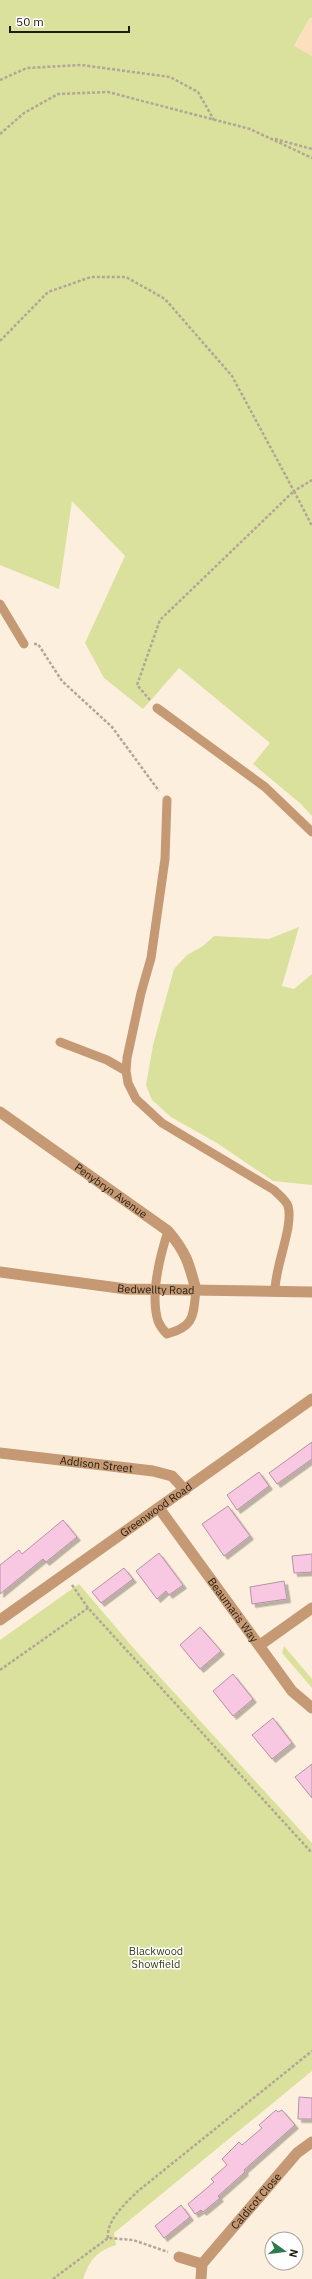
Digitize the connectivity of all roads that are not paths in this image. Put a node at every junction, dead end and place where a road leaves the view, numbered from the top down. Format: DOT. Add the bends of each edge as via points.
graph roads {
  1 [pos="0,604"];
  2 [pos="24,644"];
  3 [pos="158,708"];
  4 [pos="167,800"];
  5 [pos="312,832"];
  6 [pos="60,1042"];
  7 [pos="126,1071"];
  8 [pos="0,1112"];
  9 [pos="168,1231"];
  10 [pos="0,1272"];
  11 [pos="155,1289"];
  12 [pos="196,1290"];
  13 [pos="275,1292"];
  14 [pos="312,1292"];
  15 [pos="312,1399"];
  16 [pos="0,1453"];
  17 [pos="185,1490"];
  18 [pos="159,1508"];
  19 [pos="312,1608"];
  20 [pos="0,1620"];
  21 [pos="260,1645"];
  22 [pos="312,1708"];
  23 [pos="312,2142"];
  24 [pos="178,2257"];
  25 [pos="202,2264"];
  26 [pos="201,2279"];
  1 -- 2 [label="lane"];
  3 -- 5 [label="lane" via="265,787"];
  4 -- 7 [label="lane" via="165,859 151,958 139,1000"];
  6 -- 7 [label="lane" via="107,1060"];
  7 -- 13 [label="lane" via="128,1083 136,1099 162,1123 274,1190 288,1205 288,1222"];
  8 -- 9 [label="street, Penybryn Avenue"];
  9 -- 11 [label="lane" via="159,1260"];
  9 -- 12 [label="street, Penybryn Avenue" via="182,1248"];
  10 -- 11 [label="street, Bedwellty Road" via="126,1289"];
  11 -- 12 [label="street, Bedwellty Road"];
  11 -- 12 [label="lane" via="158,1322 167,1334 182,1330 193,1316"];
  12 -- 13 [label="street, Bedwellty Road"];
  13 -- 14 [label="street, Bedwellty Road"];
  15 -- 17 [label="street, Greenwood Road"];
  16 -- 17 [label="street, Addison Street" via="153,1471 172,1476"];
  17 -- 18 [label="street, Greenwood Road"];
  18 -- 20 [label="street, Greenwood Road"];
  18 -- 21 [label="street, Beaumaris Way"];
  19 -- 21 [label="street"];
  21 -- 22 [label="street, Beaumaris Way" via="292,1690"];
  23 -- 25 [label="street, Caldicot Close" via="297,2153"];
  24 -- 25 [label="street"];
  25 -- 26 [label="street"];
}
